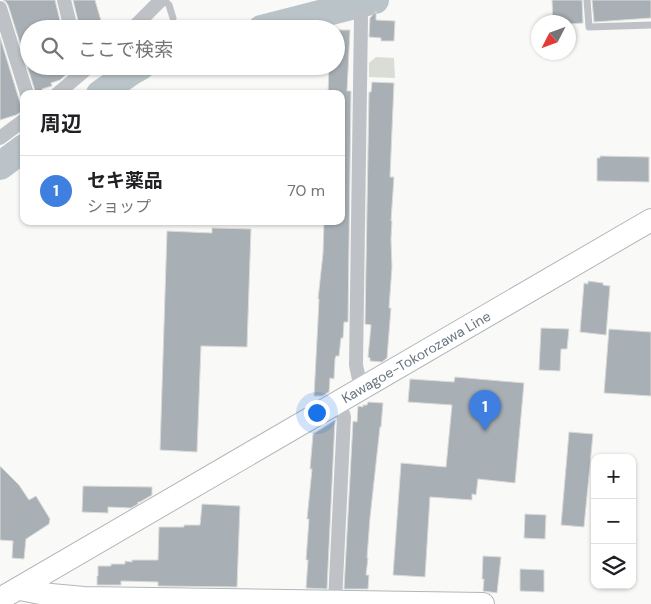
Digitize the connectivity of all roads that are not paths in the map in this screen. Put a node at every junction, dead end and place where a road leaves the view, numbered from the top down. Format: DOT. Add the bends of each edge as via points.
graph roads {
  1 [pos="64,0"];
  2 [pos="162,0"];
  3 [pos="587,0"];
  4 [pos="0,8"];
  5 [pos="173,18"];
  6 [pos="361,18"];
  7 [pos="70,20"];
  8 [pos="141,20"];
  9 [pos="651,26"];
  10 [pos="20,72"];
  11 [pos="21,75"];
  12 [pos="77,75"];
  13 [pos="26,90"];
  14 [pos="61,90"];
  15 [pos="20,123"];
  16 [pos="0,138"];
  17 [pos="651,220"];
  18 [pos="361,389"];
  19 [pos="339,402"];
  20 [pos="20,588"];
  21 [pos="0,599"];
  22 [pos="89,601"];
  23 [pos="338,602"];
  24 [pos="483,604"];
  1 -- 7 [label="street"];
  2 -- 5 [label="lane" via="169,5"];
  2 -- 8 [label="street"];
  3 -- 9 [label="lane" via="589,26"];
  4 -- 10 [label="street"];
  6 -- 18 [label="street" via="356,365"];
  11 -- 13 [label="street"];
  12 -- 14 [label="street"];
  15 -- 16 [label="street"];
  17 -- 18 [label="main road, Kawagoe-Tokorozawa Line"];
  18 -- 19 [label="main road, Kawagoe-Tokorozawa Line"];
  19 -- 20 [label="main road, Kawagoe-Tokorozawa Line"];
  19 -- 23 [label="street" via="344,417"];
  20 -- 21 [label="main road, Kawagoe-Tokorozawa Line"];
  20 -- 22 [label="main road"];
  22 -- 23 [label="main road"];
  23 -- 24 [label="main road"];
}
